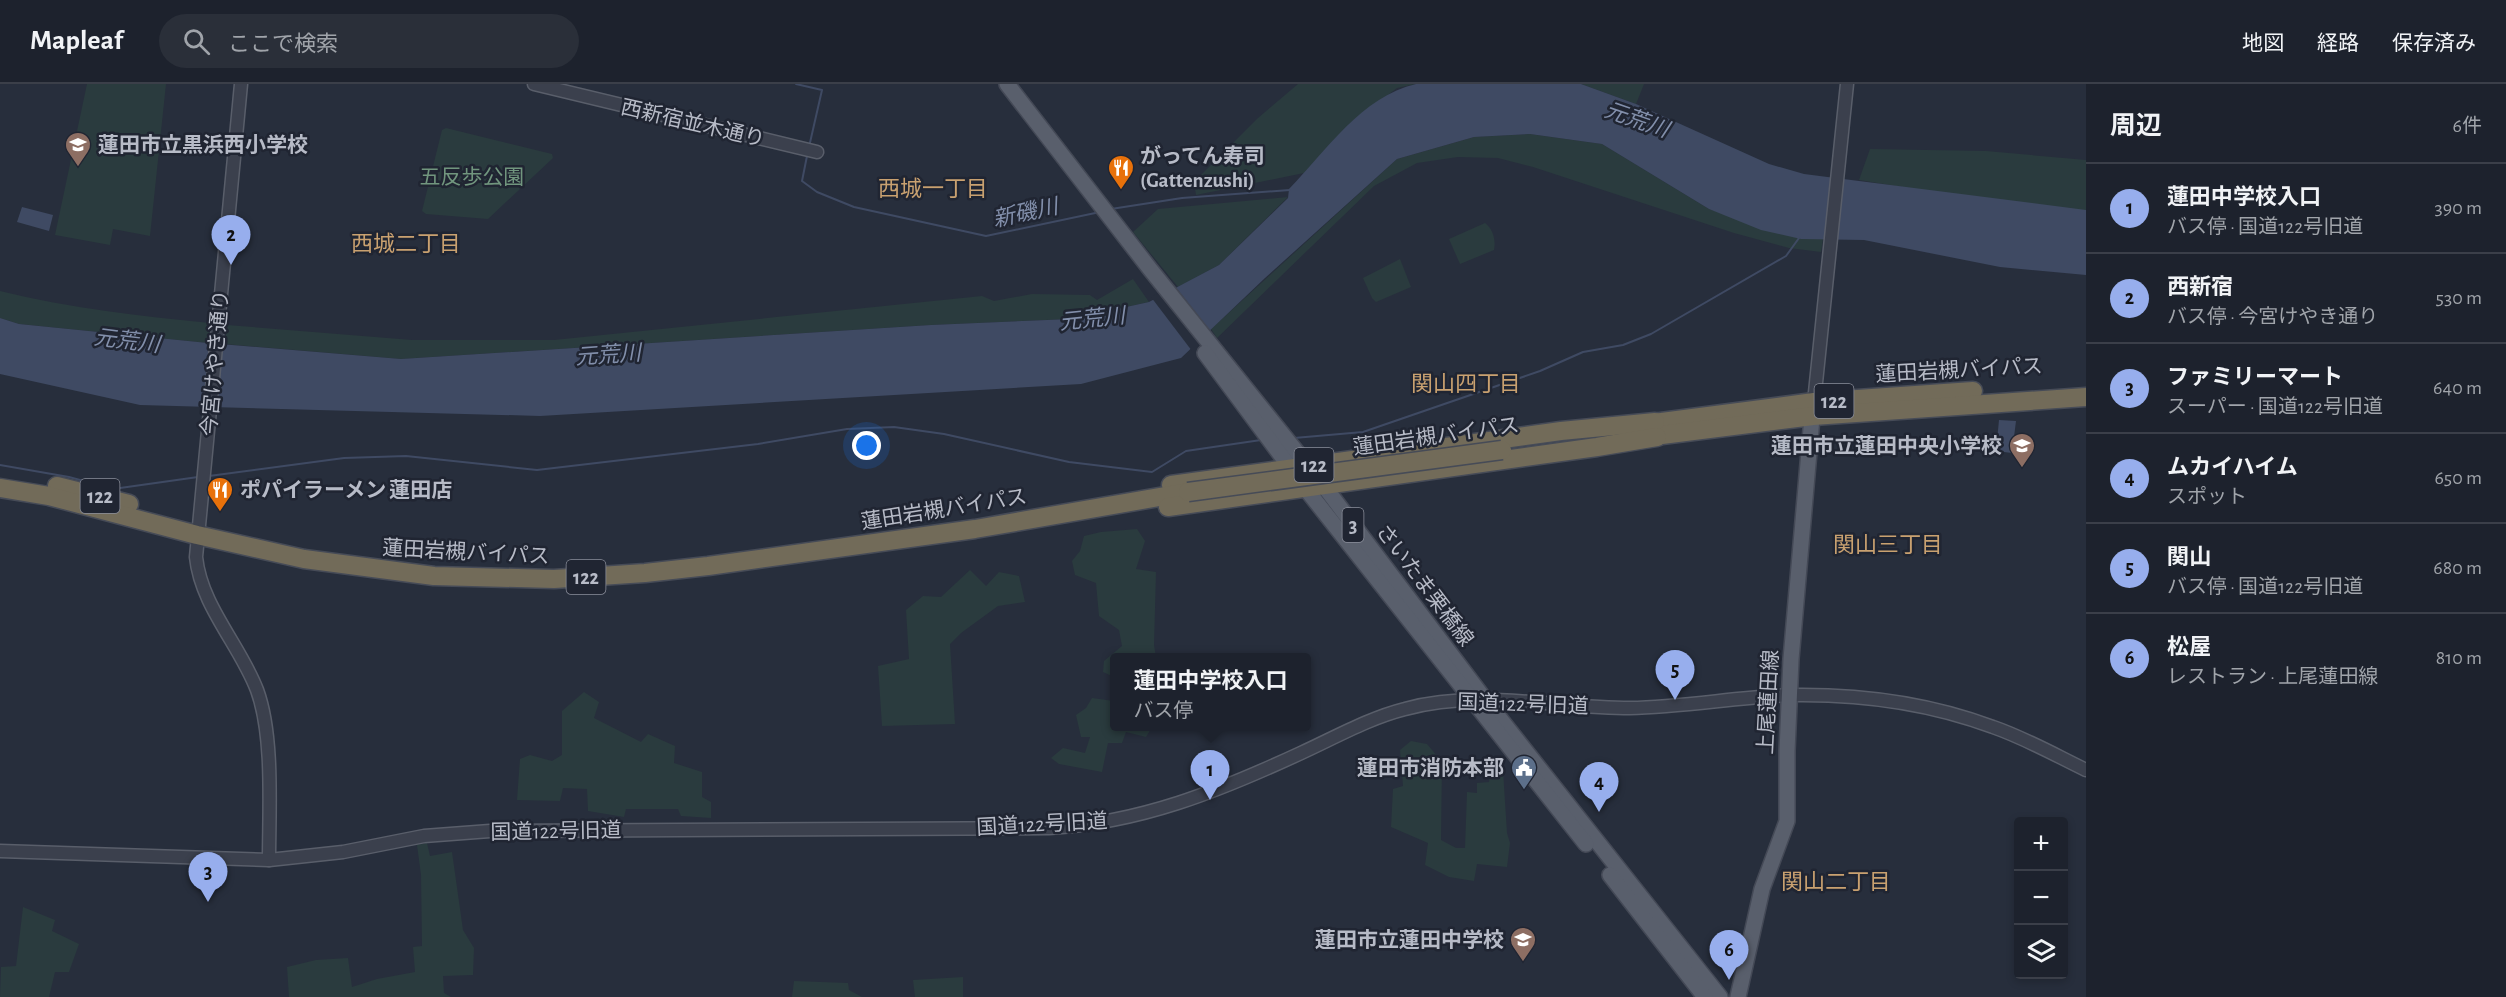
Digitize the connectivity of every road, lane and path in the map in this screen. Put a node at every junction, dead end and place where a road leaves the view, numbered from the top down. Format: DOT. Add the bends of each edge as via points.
graph roads {
  1 [pos="241,84"];
  2 [pos="534,84"];
  3 [pos="994,84"];
  4 [pos="1007,84"];
  5 [pos="1847,84"];
  6 [pos="811,151"];
  7 [pos="1147,272"];
  8 [pos="2086,386"];
  9 [pos="2086,397"];
  10 [pos="1813,409"];
  11 [pos="1656,429"];
  12 [pos="1299,467"];
  13 [pos="0,477"];
  14 [pos="1324,486"];
  15 [pos="0,488"];
  16 [pos="1306,489"];
  17 [pos="975,524"];
  18 [pos="198,529"];
  19 [pos="1790,695"];
  20 [pos="1479,700"];
  21 [pos="2086,770"];
  22 [pos="0,850"];
  23 [pos="269,860"];
  24 [pos="1705,997"];
  25 [pos="1720,997"];
  26 [pos="1738,997"];
  1 -- 18 [label="street, 今宮けやき通り"];
  2 -- 6 [label="street, 西新宿並木通り"];
  3 -- 7 [label="main road, さいたま栗橋線 / 3"];
  4 -- 7 [label="main road, さいたま栗橋線 / 3"];
  5 -- 10 [label="street"];
  7 -- 12 [label="main road, さいたま栗橋線 / 3"];
  8 -- 10 [label="highway, 蓮田岩槻バイパス / 122" via="1946,392"];
  9 -- 10 [label="highway, 蓮田岩槻バイパス / 122"];
  10 -- 11 [label="highway, 蓮田岩槻バイパス / 122"];
  10 -- 19 [label="main road, 上尾蓮田線"];
  11 -- 12 [label="highway, 122" via="1561,431"];
  11 -- 14 [label="highway, 122"];
  11 -- 17 [label="highway, 蓮田岩槻バイパス / 122, bridge"];
  12 -- 14 [label="main road, さいたま栗橋線 / 3"];
  12 -- 16 [label="main road, さいたま栗橋線 / 3"];
  12 -- 17 [label="highway, 122" via="1095,497"];
  13 -- 18 [label="highway, 蓮田岩槻バイパス / 122" via="52,484"];
  14 -- 16 [label="highway, 122"];
  14 -- 20 [label="main road, さいたま栗橋線 / 3"];
  15 -- 18 [label="highway, 蓮田岩槻バイパス / 122"];
  16 -- 17 [label="highway, 122" via="1069,521"];
  16 -- 20 [label="main road, さいたま栗橋線 / 3"];
  17 -- 18 [label="highway, 蓮田岩槻バイパス / 122" via="708,566 554,579 382,571 304,560"];
  18 -- 23 [label="street, 今宮けやき通り" via="199,574 256,690 261,708 266,736"];
  19 -- 20 [label="street, 国道122号旧道" via="1630,708"];
  19 -- 21 [label="street, 国道122号旧道" via="1838,696 1936,710 1995,727"];
  19 -- 26 [label="main road, 上尾蓮田線" via="1787,820 1762,889"];
  20 -- 23 [label="street, 国道122号旧道" via="1433,703 1394,712 1214,792 1153,811 1086,825 490,831 424,836 343,852"];
  20 -- 24 [label="main road, さいたま栗橋線 / 3"];
  20 -- 25 [label="main road, さいたま栗橋線 / 3"];
  22 -- 23 [label="street, 国道122号旧道"];
}
